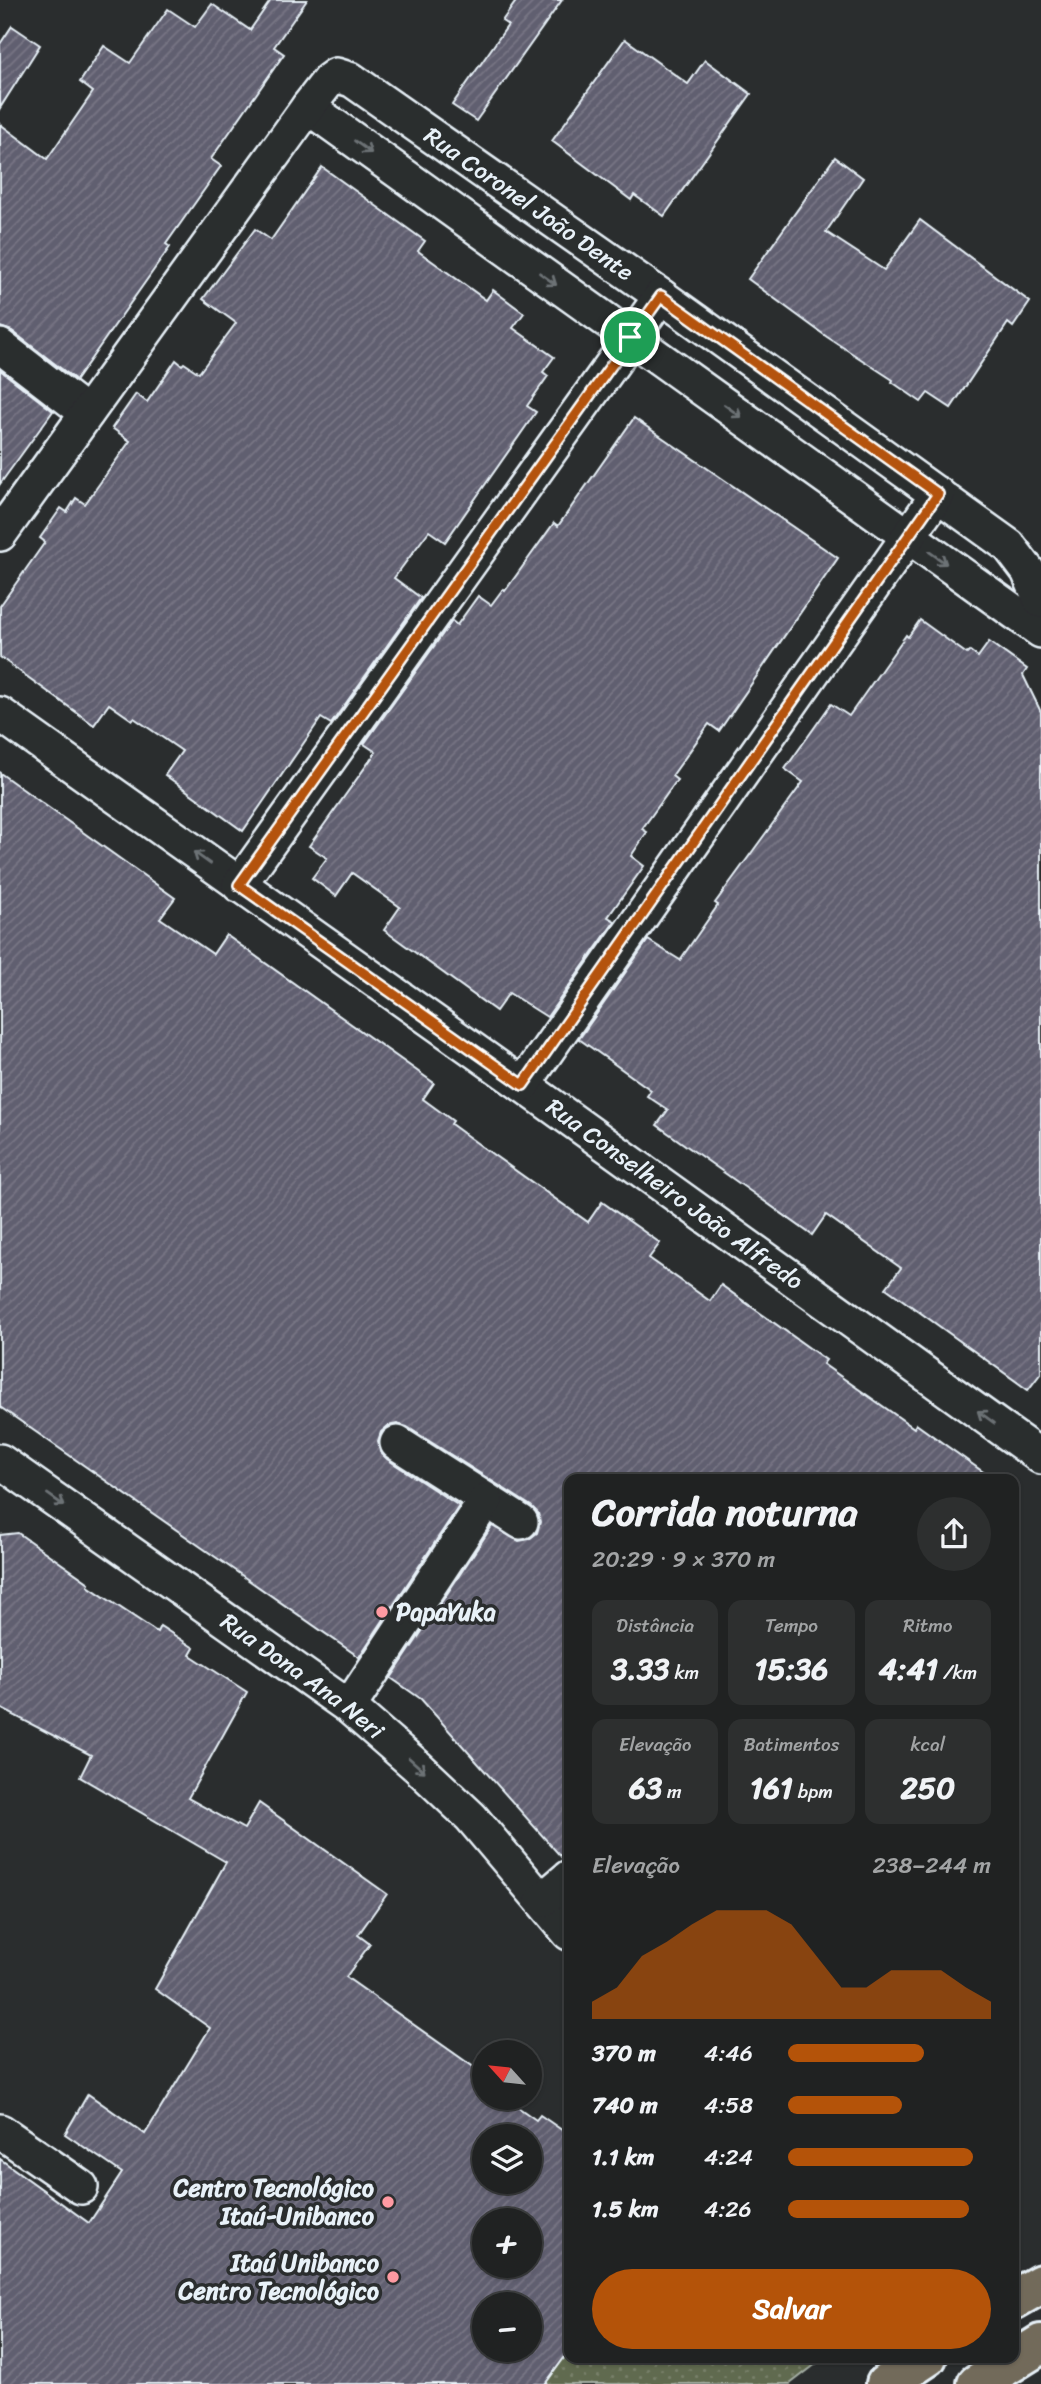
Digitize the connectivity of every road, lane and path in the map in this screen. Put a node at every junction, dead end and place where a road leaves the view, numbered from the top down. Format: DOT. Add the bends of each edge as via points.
graph roads {
  1 [pos="308,107"];
  2 [pos="661,296"];
  3 [pos="630,337"];
  4 [pos="0,346"];
  5 [pos="87,413"];
  6 [pos="938,494"];
  7 [pos="0,534"];
  8 [pos="909,537"];
  9 [pos="1041,601"];
  10 [pos="1041,631"];
  11 [pos="0,714"];
  12 [pos="239,885"];
  13 [pos="523,1085"];
  14 [pos="397,1443"];
  15 [pos="1041,1457"];
  16 [pos="0,1461"];
  17 [pos="486,1500"];
  18 [pos="521,1522"];
  19 [pos="349,1707"];
  20 [pos="564,1881"];
  21 [pos="542,1900"];
  22 [pos="564,1927"];
  23 [pos="0,2131"];
  24 [pos="81,2187"];
  25 [pos="1041,2284"];
  26 [pos="1019,2297"];
  27 [pos="1041,2344"];
  28 [pos="1019,2358"];
  29 [pos="1011,2363"];
  30 [pos="977,2384"];
  1 -- 2 [label="street, Rua Coronel João Dente" via="329,79 343,75"];
  1 -- 3 [label="street, Rua Coronel João Dente, one-way"];
  1 -- 5 [label="street, Rua Coronel João Dente"];
  2 -- 3 [label="street"];
  2 -- 6 [label="street, Rua Coronel João Dente"];
  3 -- 8 [label="street, Rua Coronel João Dente, one-way"];
  3 -- 12 [label="street"];
  4 -- 5 [label="street"];
  5 -- 7 [label="street, Rua Coronel João Dente"];
  6 -- 8 [label="street"];
  6 -- 9 [label="street, Rua Coronel João Dente" via="1009,546 1028,571"];
  8 -- 10 [label="street, Rua Coronel João Dente, one-way"];
  8 -- 13 [label="street"];
  12 -- 11 [label="street, Rua Conselheiro João Alfredo, one-way"];
  12 -- 13 [label="street, Rua Conselheiro João Alfredo"];
  15 -- 13 [label="street, Rua Conselheiro João Alfredo, one-way"];
  14 -- 17 [label="street"];
  16 -- 19 [label="street, Rua Dona Ana Neri, one-way"];
  17 -- 18 [label="street"];
  17 -- 19 [label="street"];
  19 -- 21 [label="street, Rua Dona Ana Neri, one-way" via="471,1817"];
  20 -- 21 [label="street"];
  21 -- 22 [label="street, Rua Dona Ana Neri"];
  23 -- 24 [label="street"];
  25 -- 26 [label="main road"];
  27 -- 28 [label="main road"];
  29 -- 30 [label="main road"];
}
